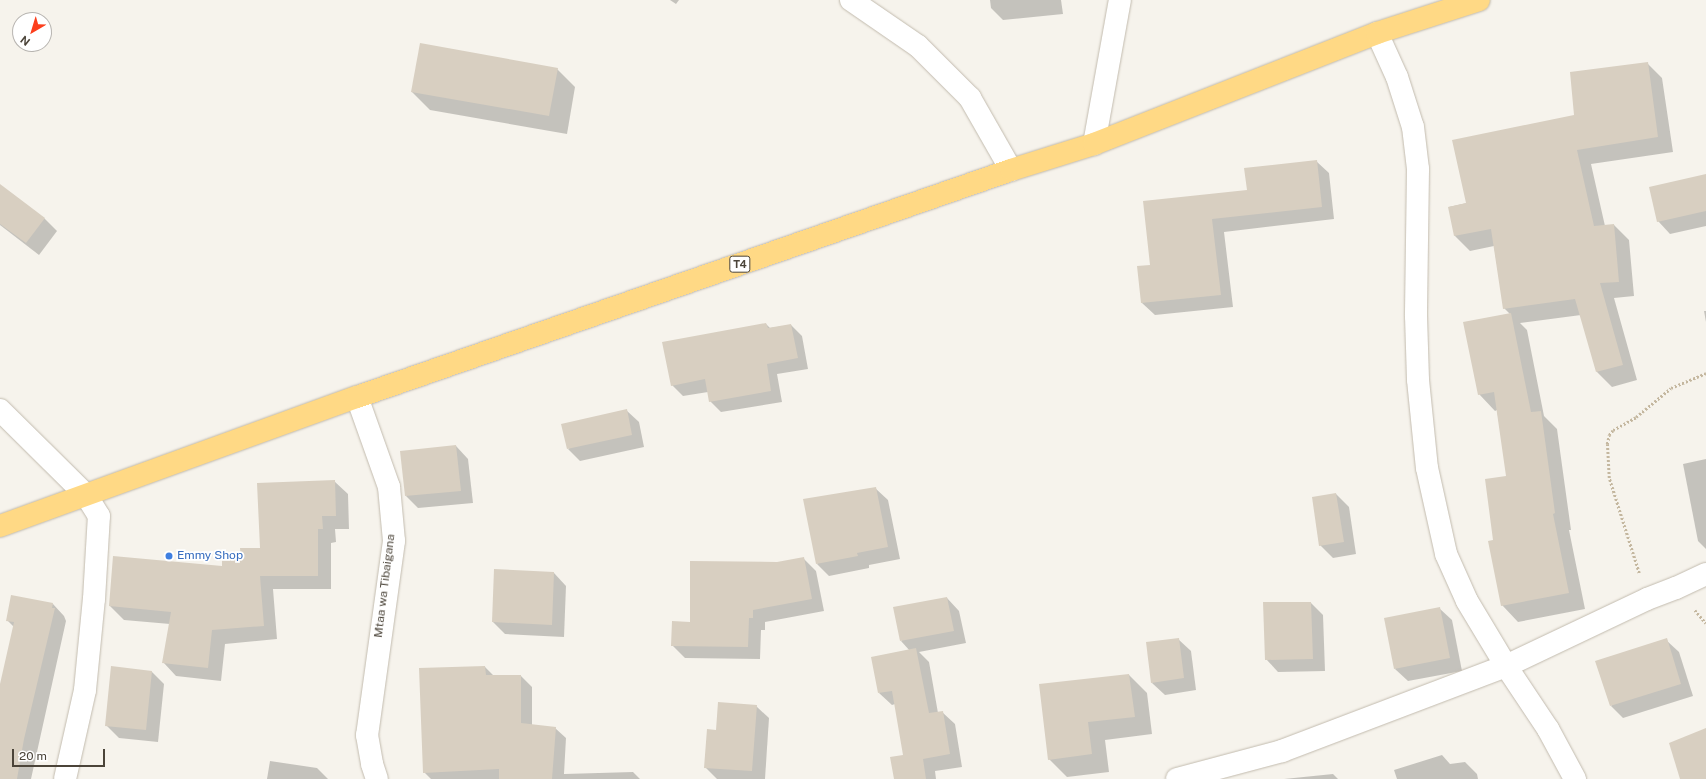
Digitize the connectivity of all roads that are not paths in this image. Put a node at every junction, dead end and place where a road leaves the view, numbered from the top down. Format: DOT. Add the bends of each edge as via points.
graph roads {
  1 [pos="851,0"];
  2 [pos="1120,0"];
  3 [pos="1479,0"];
  4 [pos="1377,33"];
  5 [pos="1094,144"];
  6 [pos="1011,170"];
  7 [pos="357,397"];
  8 [pos="0,410"];
  9 [pos="86,494"];
  10 [pos="0,526"];
  11 [pos="1706,574"];
  12 [pos="1506,666"];
  13 [pos="65,779"];
  14 [pos="377,779"];
  15 [pos="1177,779"];
  16 [pos="1575,779"];
  1 -- 6 [label="street" via="918,46 970,98"];
  2 -- 5 [label="street"];
  3 -- 4 [label="highway, T4"];
  4 -- 5 [label="highway, T4"];
  4 -- 12 [label="street" via="1397,77 1412,127 1418,169 1418,380 1433,500 1446,554 1467,601"];
  5 -- 6 [label="highway, T4"];
  6 -- 7 [label="highway, T4"];
  7 -- 9 [label="highway, T4"];
  7 -- 14 [label="street, Mtaa wa Tibaigana" via="389,487 394,541 367,735"];
  8 -- 9 [label="street"];
  9 -- 10 [label="highway, T4"];
  9 -- 13 [label="street" via="99,516 94,599 85,690"];
  11 -- 12 [label="street"];
  12 -- 15 [label="street" via="1282,751"];
  12 -- 16 [label="street" via="1548,729"];
}
